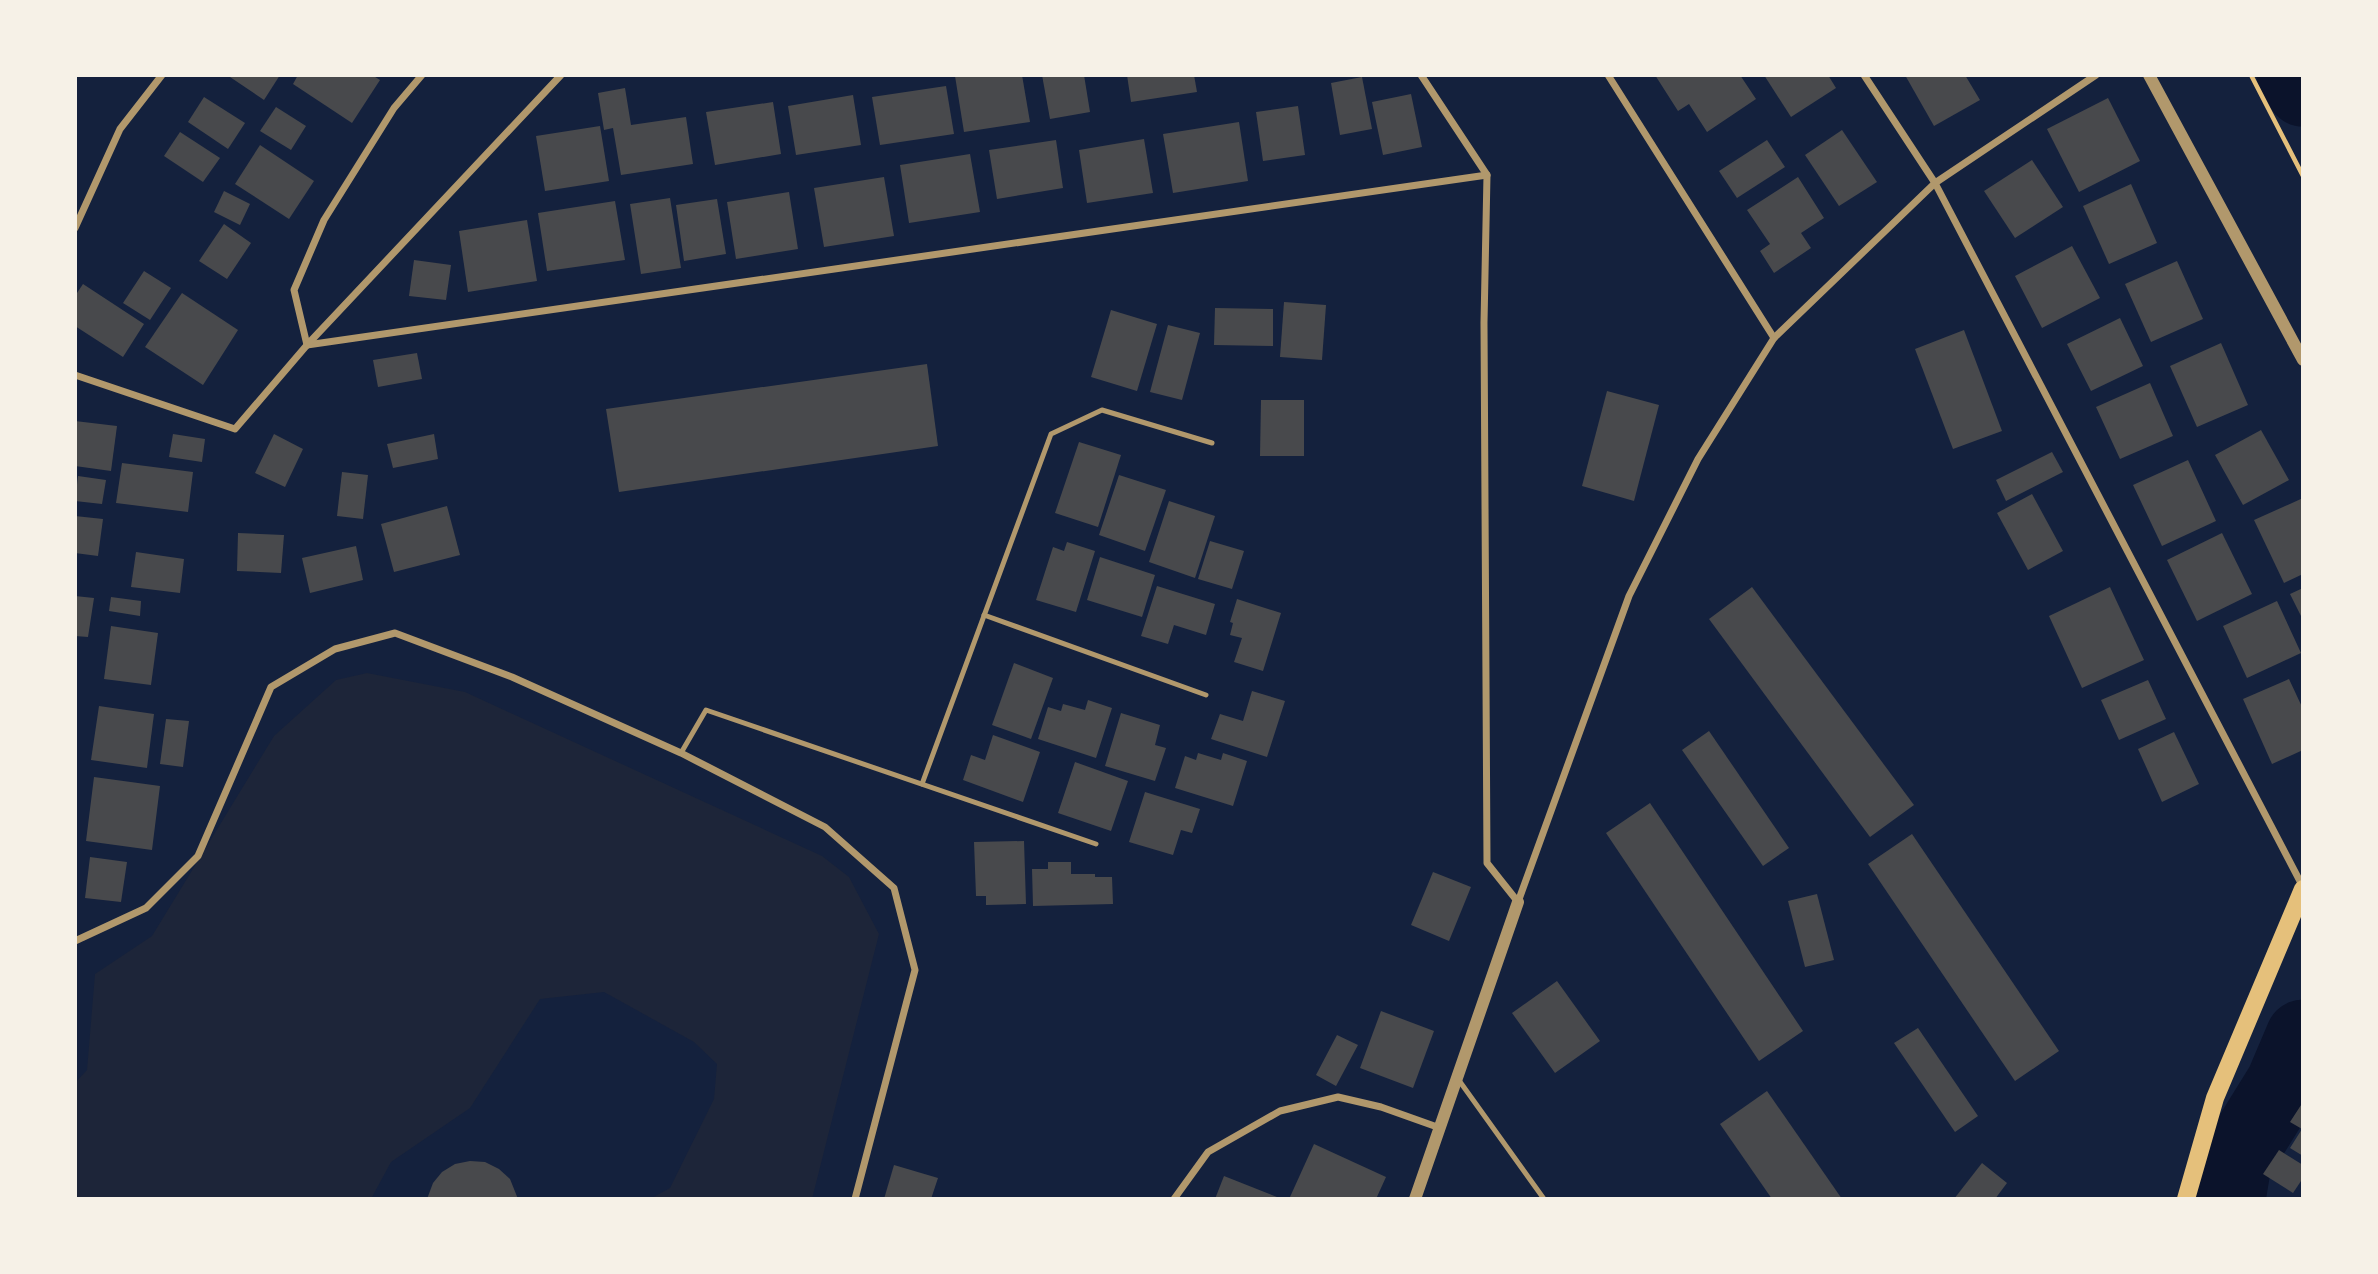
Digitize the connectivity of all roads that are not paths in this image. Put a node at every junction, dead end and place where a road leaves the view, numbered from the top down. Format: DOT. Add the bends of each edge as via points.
graph roads {
  1 [pos="162,75"];
  2 [pos="422,75"];
  3 [pos="561,75"];
  4 [pos="1421,75"];
  5 [pos="1608,75"];
  6 [pos="1864,75"];
  7 [pos="2096,75"];
  8 [pos="2149,75"];
  9 [pos="1487,175"];
  10 [pos="1935,183"];
  11 [pos="75,228"];
  12 [pos="1774,338"];
  13 [pos="307,345"];
  14 [pos="2303,360"];
  15 [pos="75,375"];
  16 [pos="1212,443"];
  17 [pos="984,615"];
  18 [pos="1206,695"];
  19 [pos="681,753"];
  20 [pos="922,784"];
  21 [pos="1096,844"];
  22 [pos="2303,888"];
  23 [pos="1518,902"];
  24 [pos="75,941"];
  25 [pos="1458,1078"];
  26 [pos="1440,1128"];
  27 [pos="855,1199"];
  28 [pos="1174,1199"];
  29 [pos="1415,1199"];
  30 [pos="1544,1199"];
  31 [pos="2186,1199"];
  1 -- 11 [label="street" via="120,129"];
  2 -- 13 [label="street" via="394,108 324,220 294,290"];
  3 -- 13 [label="street"];
  4 -- 9 [label="street"];
  5 -- 12 [label="street"];
  6 -- 10 [label="street"];
  7 -- 10 [label="street"];
  8 -- 14 [label="street"];
  9 -- 13 [label="street"];
  9 -- 23 [label="street" via="1487,863"];
  10 -- 12 [label="street"];
  10 -- 22 [label="street"];
  12 -- 23 [label="street" via="1698,459 1629,596"];
  13 -- 15 [label="street" via="235,429"];
  16 -- 17 [label="lane" via="1102,410 1051,434"];
  17 -- 18 [label="lane"];
  17 -- 20 [label="lane"];
  19 -- 20 [label="lane" via="706,710"];
  19 -- 24 [label="street" via="512,677 395,633 335,649 271,687 198,856 146,908"];
  19 -- 27 [label="street" via="825,827 894,888 915,970"];
  20 -- 21 [label="lane"];
  22 -- 31 [label="main road" via="2215,1097"];
  23 -- 25 [label="street"];
  25 -- 26 [label="street"];
  25 -- 30 [label="lane"];
  26 -- 28 [label="street" via="1338,1097 1280,1111 1208,1152"];
  26 -- 29 [label="street"];
}
